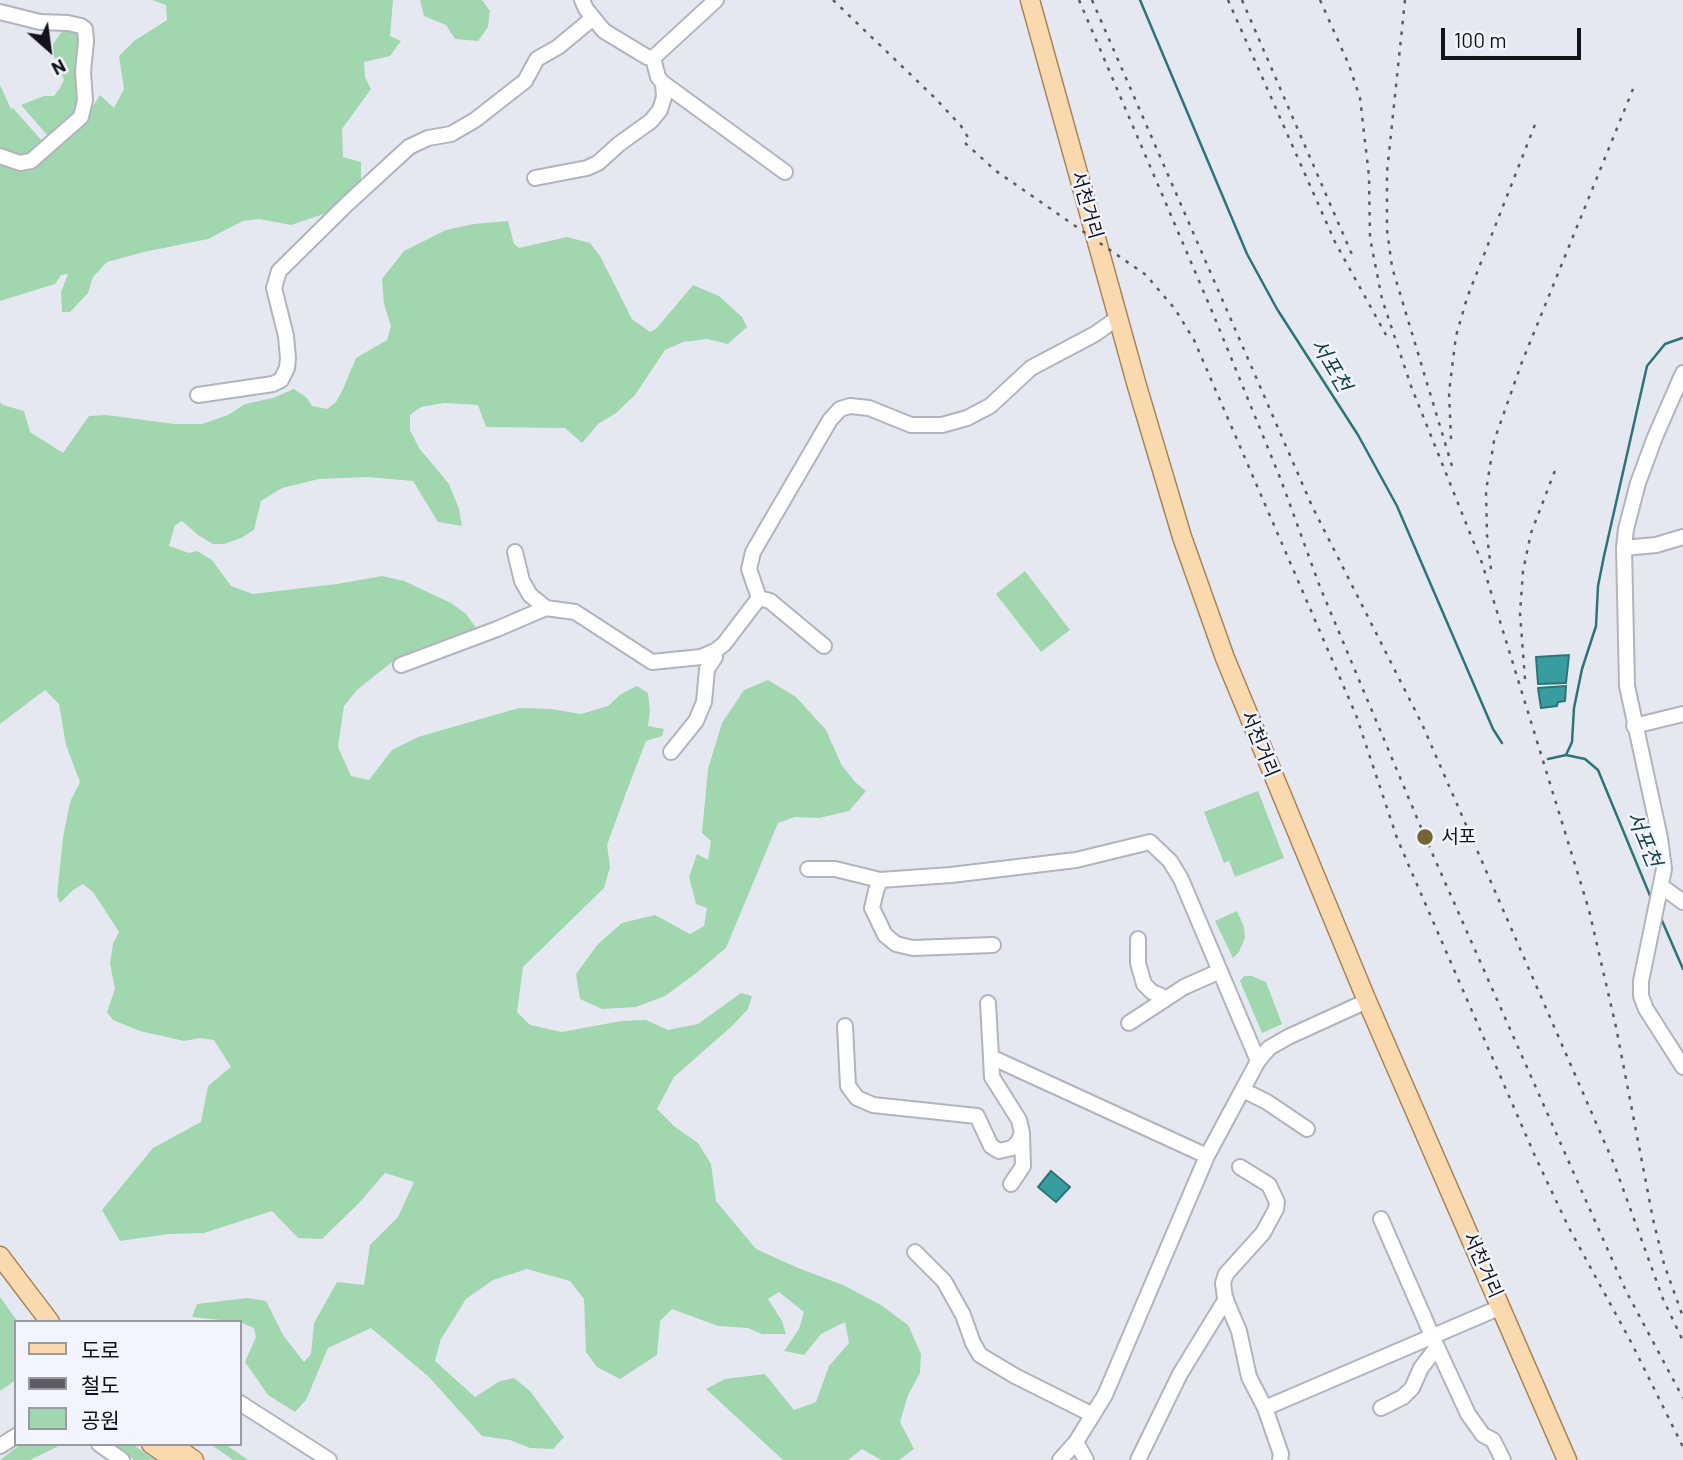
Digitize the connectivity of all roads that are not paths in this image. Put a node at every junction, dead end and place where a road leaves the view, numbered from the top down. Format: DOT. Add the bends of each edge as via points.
graph roads {
  1 [pos="582,0"];
  2 [pos="716,0"];
  3 [pos="1030,0"];
  4 [pos="0,12"];
  5 [pos="593,18"];
  6 [pos="653,58"];
  7 [pos="663,83"];
  8 [pos="0,156"];
  9 [pos="785,172"];
  10 [pos="536,178"];
  11 [pos="1119,317"];
  12 [pos="1683,373"];
  13 [pos="198,395"];
  14 [pos="1683,537"];
  15 [pos="1623,548"];
  16 [pos="515,552"];
  17 [pos="759,598"];
  18 [pos="546,608"];
  19 [pos="824,646"];
  20 [pos="715,651"];
  21 [pos="401,665"];
  22 [pos="1683,714"];
  23 [pos="1634,726"];
  24 [pos="671,752"];
  25 [pos="808,869"];
  26 [pos="880,880"];
  27 [pos="1660,890"];
  28 [pos="1683,902"];
  29 [pos="1138,939"];
  30 [pos="993,945"];
  31 [pos="1220,971"];
  32 [pos="1166,998"];
  33 [pos="1367,1001"];
  34 [pos="988,1003"];
  35 [pos="1129,1023"];
  36 [pos="845,1026"];
  37 [pos="990,1057"];
  38 [pos="1258,1062"];
  39 [pos="1683,1067"];
  40 [pos="1243,1090"];
  41 [pos="1307,1129"];
  42 [pos="1022,1133"];
  43 [pos="1207,1156"];
  44 [pos="1240,1167"];
  45 [pos="1011,1184"];
  46 [pos="1381,1219"];
  47 [pos="915,1252"];
  48 [pos="0,1256"];
  49 [pos="0,1271"];
  50 [pos="1226,1299"];
  51 [pos="1501,1307"];
  52 [pos="36,1320"];
  53 [pos="48,1320"];
  54 [pos="1436,1342"];
  55 [pos="242,1404"];
  56 [pos="1265,1408"];
  57 [pos="1381,1408"];
  58 [pos="1093,1415"];
  59 [pos="1076,1442"];
  60 [pos="102,1446"];
  61 [pos="154,1446"];
  62 [pos="174,1446"];
  63 [pos="122,1460"];
  64 [pos="174,1460"];
  65 [pos="194,1460"];
  66 [pos="328,1460"];
  67 [pos="1060,1460"];
  68 [pos="1086,1460"];
  69 [pos="1138,1460"];
  70 [pos="1280,1460"];
  71 [pos="1503,1460"];
  72 [pos="1567,1460"];
  1 -- 5 [label="street"];
  2 -- 6 [label="street"];
  3 -- 11 [label="main road, 서천거리"];
  4 -- 8 [label="street" via="81,26 86,41 81,117 30,161 20,163"];
  5 -- 6 [label="street" via="612,36"];
  5 -- 13 [label="street" via="537,59 525,81 475,120 451,134 409,147 279,271 274,288 288,358 281,380"];
  6 -- 7 [label="street"];
  7 -- 9 [label="street"];
  7 -- 10 [label="street" via="660,110 598,163"];
  11 -- 17 [label="street" via="1031,368 990,405 967,418 942,425 911,425 869,408 850,406 835,415 753,552 749,569"];
  11 -- 33 [label="main road, 서천거리" via="1182,537 1225,658"];
  12 -- 15 [label="street" via="1638,483"];
  14 -- 15 [label="street"];
  15 -- 23 [label="street" via="1627,686"];
  16 -- 18 [label="street" via="522,581"];
  17 -- 19 [label="street" via="770,601"];
  17 -- 20 [label="street"];
  18 -- 20 [label="street" via="575,612 652,662 701,657"];
  18 -- 21 [label="street"];
  20 -- 24 [label="street" via="696,722"];
  22 -- 23 [label="street"];
  23 -- 27 [label="street" via="1660,838 1664,869"];
  25 -- 26 [label="street" via="835,869"];
  26 -- 30 [label="street" via="872,908 885,935 897,944 913,948"];
  26 -- 31 [label="street" via="1076,860 1150,842 1181,879"];
  27 -- 28 [label="street"];
  27 -- 39 [label="street" via="1641,996"];
  29 -- 32 [label="street" via="1143,984"];
  31 -- 32 [label="street"];
  31 -- 38 [label="street"];
  32 -- 35 [label="street"];
  33 -- 38 [label="street" via="1269,1048"];
  33 -- 51 [label="main road, 서천거리"];
  34 -- 37 [label="street"];
  36 -- 42 [label="street" via="848,1086 857,1098 873,1105 973,1115 991,1146 999,1151 1012,1148"];
  37 -- 42 [label="street" via="992,1077"];
  37 -- 43 [label="street"];
  38 -- 40 [label="street"];
  40 -- 41 [label="street"];
  40 -- 43 [label="street"];
  42 -- 45 [label="street" via="1023,1166"];
  43 -- 58 [label="street"];
  44 -- 50 [label="street" via="1269,1185 1277,1202 1267,1228 1226,1274"];
  46 -- 54 [label="street"];
  47 -- 58 [label="street" via="944,1281 980,1355"];
  48 -- 53 [label="main road"];
  49 -- 52 [label="main road"];
  50 -- 56 [label="street" via="1249,1377"];
  50 -- 69 [label="street" via="1180,1374"];
  51 -- 54 [label="street"];
  51 -- 72 [label="main road, 서천거리"];
  54 -- 56 [label="street"];
  54 -- 57 [label="street" via="1412,1388"];
  54 -- 71 [label="street" via="1468,1414 1483,1435 1493,1440"];
  55 -- 66 [label="street"];
  56 -- 70 [label="street"];
  58 -- 59 [label="street"];
  59 -- 67 [label="street"];
  59 -- 68 [label="street"];
  60 -- 63 [label="street"];
  61 -- 64 [label="main road"];
  62 -- 65 [label="main road"];
}
